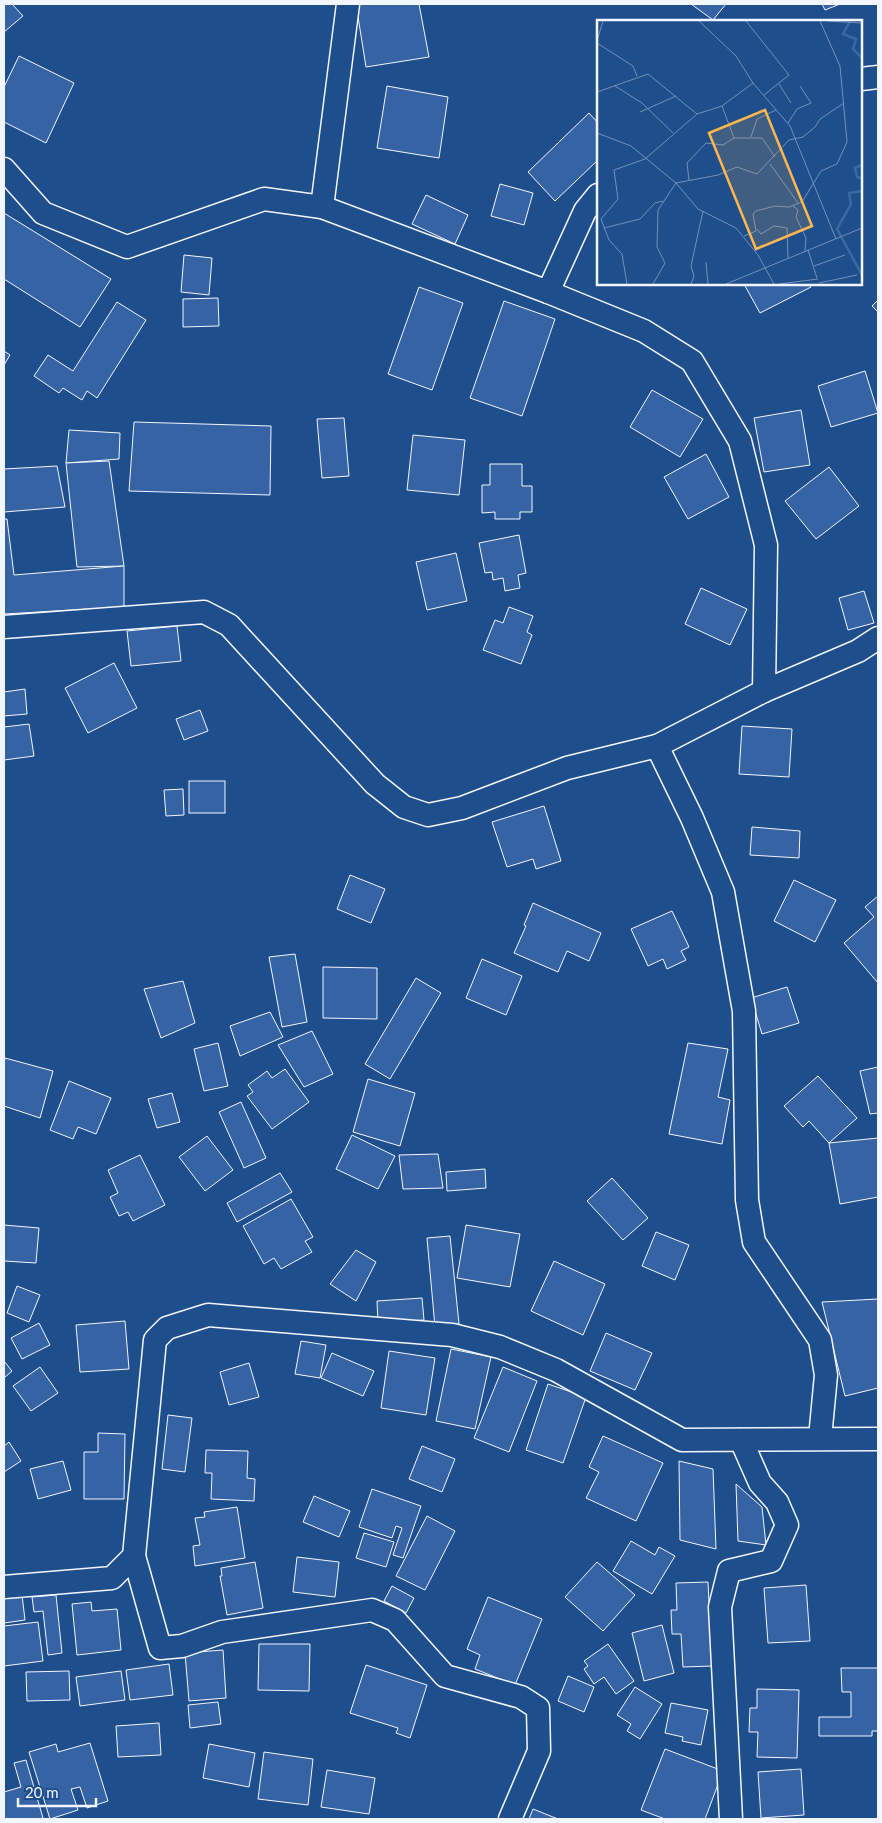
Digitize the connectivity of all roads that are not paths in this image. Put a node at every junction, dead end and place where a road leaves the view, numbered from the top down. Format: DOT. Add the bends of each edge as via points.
graph roads {
  1 [pos="348,4"];
  2 [pos="878,77"];
  3 [pos="862,78"];
  4 [pos="4,169"];
  5 [pos="597,196"];
  6 [pos="322,207"];
  7 [pos="548,292"];
  8 [pos="4,628"];
  9 [pos="878,638"];
  10 [pos="764,691"];
  11 [pos="657,746"];
  12 [pos="820,1438"];
  13 [pos="878,1439"];
  14 [pos="741,1440"];
  15 [pos="134,1556"];
  16 [pos="4,1587"];
  17 [pos="510,1819"];
  18 [pos="731,1819"];
  1 -- 6 [label="street"];
  2 -- 3 [label="street"];
  4 -- 6 [label="street" via="43,213 126,247 264,200"];
  5 -- 7 [label="street" via="585,211"];
  6 -- 7 [label="street"];
  7 -- 10 [label="street" via="644,331 692,361 740,441 766,545"];
  8 -- 11 [label="street" via="204,612 229,624 375,784 404,807 428,815 462,808 567,768"];
  9 -- 10 [label="street" via="858,651"];
  10 -- 11 [label="street"];
  11 -- 12 [label="street" via="723,892 744,1011 748,1200 754,1242 820,1340 826,1375"];
  12 -- 13 [label="street"];
  12 -- 14 [label="street"];
  14 -- 15 [label="street" via="682,1440 556,1370 500,1347 452,1335 208,1315 168,1328 155,1340"];
  14 -- 18 [label="street" via="760,1483 777,1502 787,1525 771,1561 728,1571 720,1607"];
  15 -- 16 [label="street" via="112,1578"];
  15 -- 17 [label="street" via="160,1648 182,1646 222,1632 372,1610 395,1620 445,1676 521,1696 538,1708 539,1751"];
}
